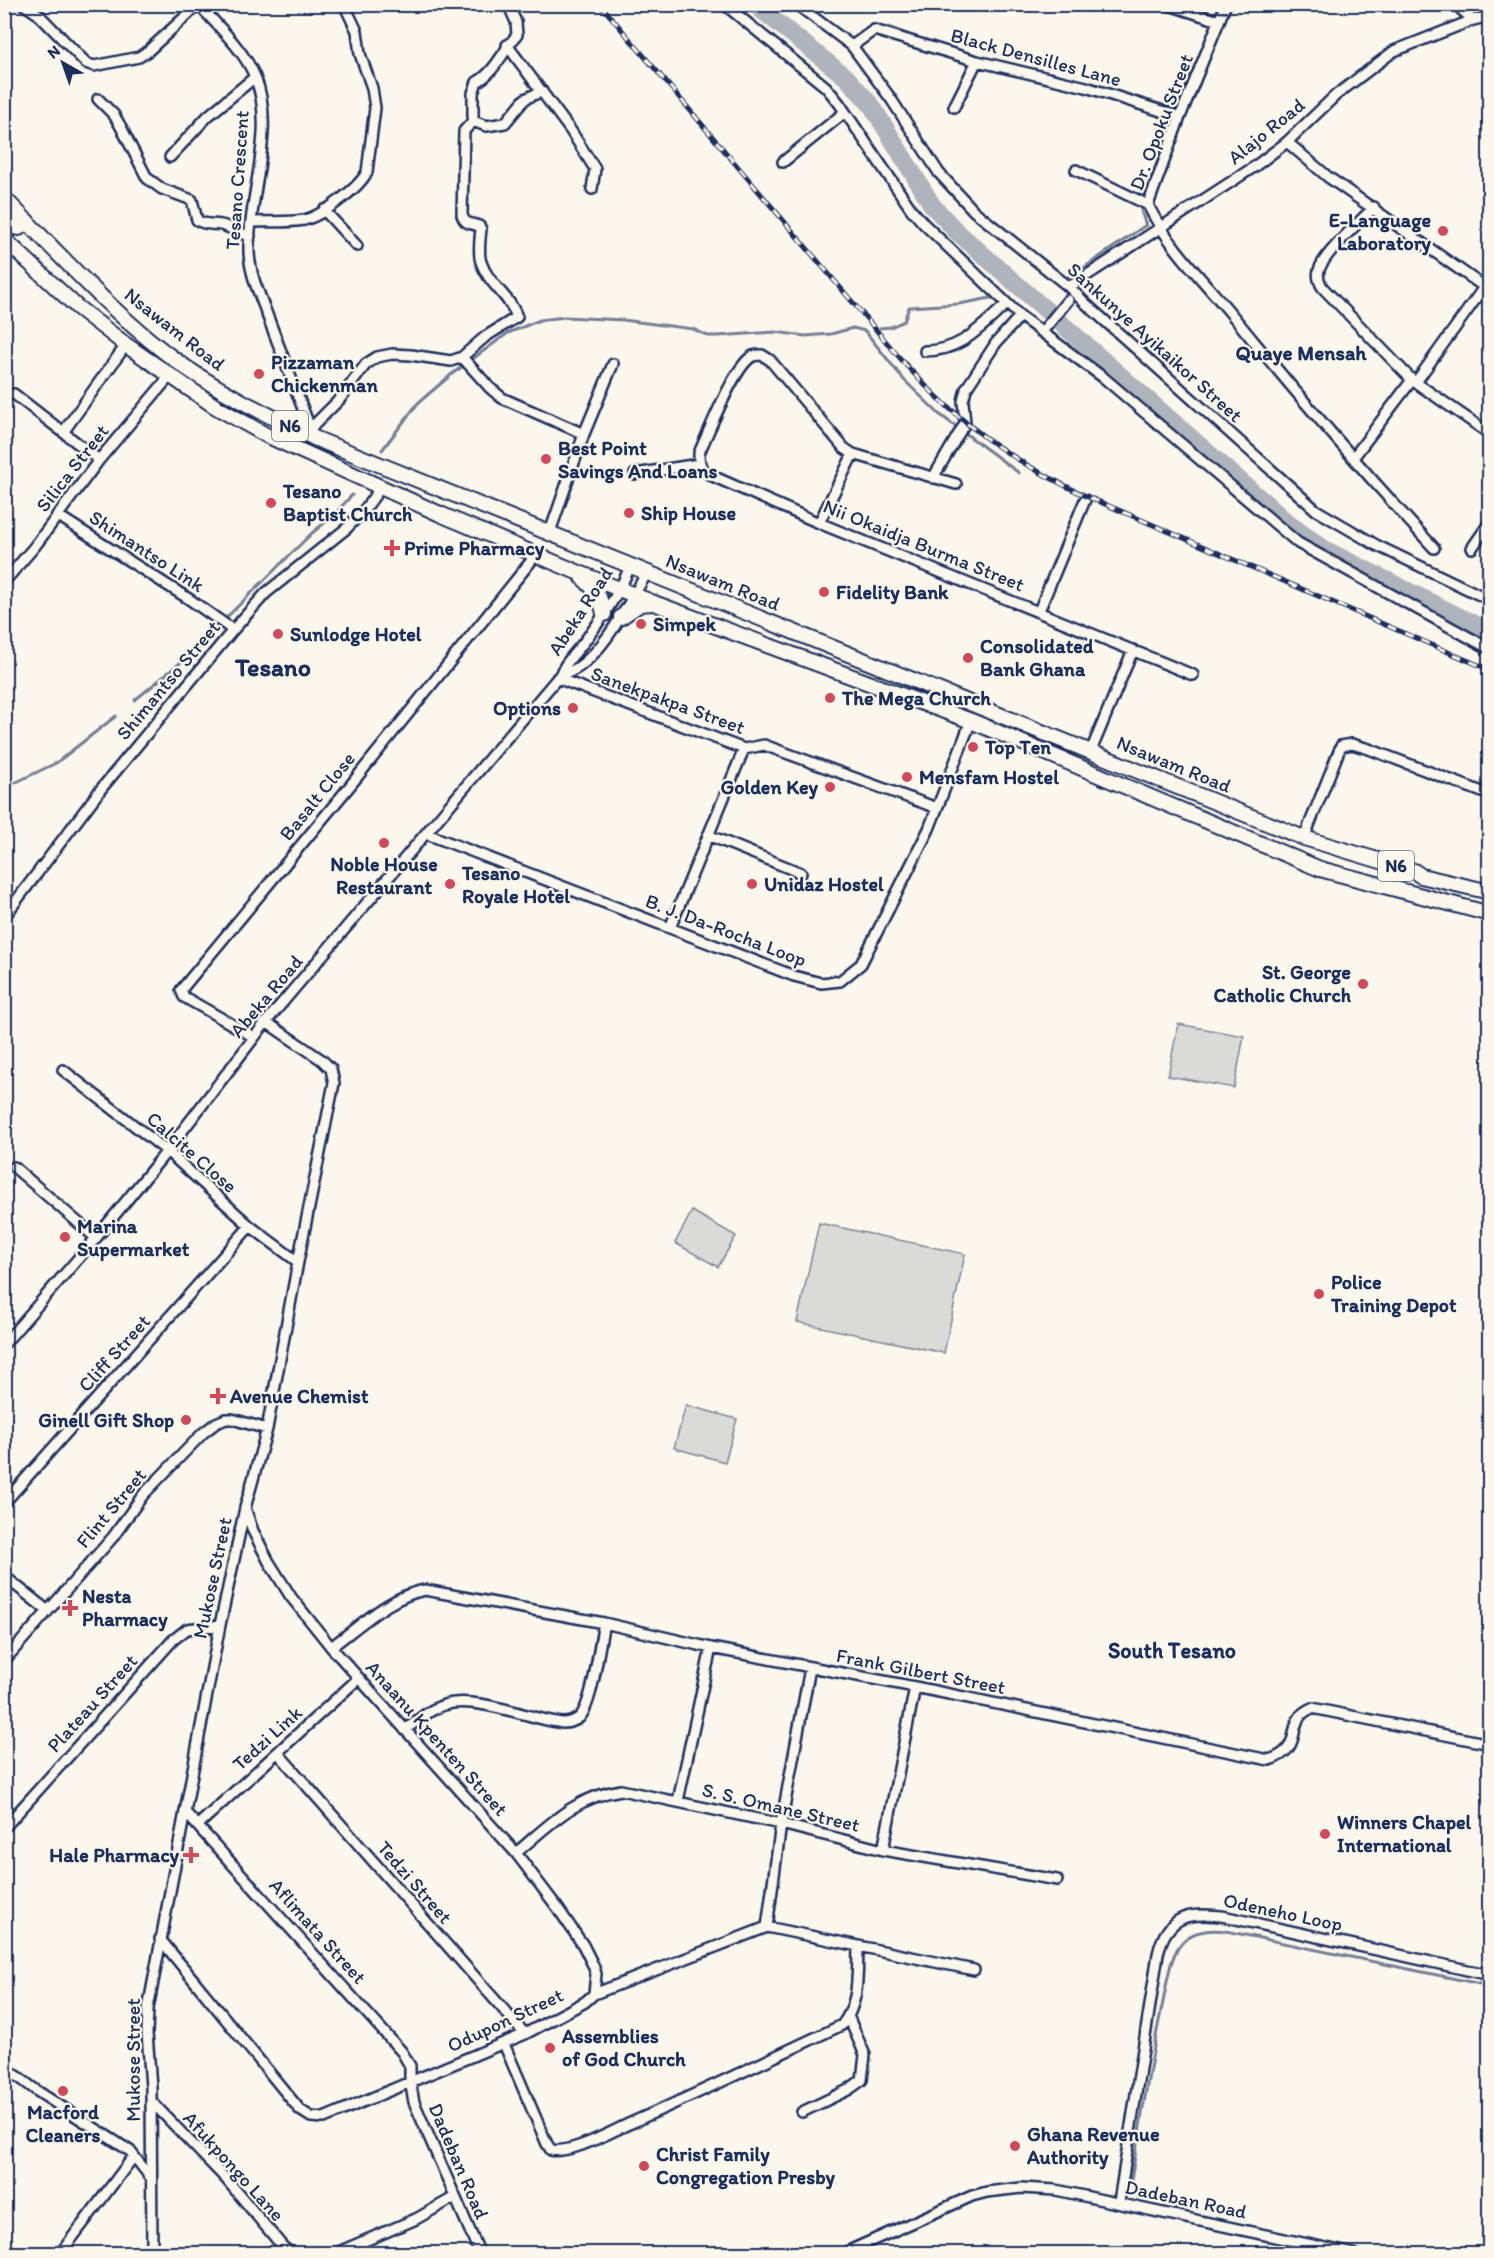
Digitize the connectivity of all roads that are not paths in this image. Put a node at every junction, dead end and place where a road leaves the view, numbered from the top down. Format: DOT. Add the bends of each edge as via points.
graph roads {
  1 [pos="23,4"];
  2 [pos="344,4"];
  3 [pos="508,4"];
  4 [pos="724,4"];
  5 [pos="796,4"];
  6 [pos="1166,4"];
  7 [pos="1226,4"];
  8 [pos="1455,4"];
  9 [pos="199,5"];
  10 [pos="1490,15"];
  11 [pos="1473,20"];
  12 [pos="1219,21"];
  13 [pos="507,45"];
  14 [pos="852,46"];
  15 [pos="977,61"];
  16 [pos="255,77"];
  17 [pos="542,91"];
  18 [pos="98,99"];
  19 [pos="954,107"];
  20 [pos="845,112"];
  21 [pos="1180,117"];
  22 [pos="473,121"];
  23 [pos="1287,142"];
  24 [pos="170,157"];
  25 [pos="783,162"];
  26 [pos="1076,170"];
  27 [pos="592,189"];
  28 [pos="4,198"];
  29 [pos="1148,205"];
  30 [pos="1374,207"];
  31 [pos="324,210"];
  32 [pos="4,218"];
  33 [pos="27,221"];
  34 [pos="251,222"];
  35 [pos="1160,229"];
  36 [pos="250,236"];
  37 [pos="4,239"];
  38 [pos="357,246"];
  39 [pos="1486,283"];
  40 [pos="1069,287"];
  41 [pos="1068,300"];
  42 [pos="1007,304"];
  43 [pos="1020,316"];
  44 [pos="1046,327"];
  45 [pos="126,345"];
  46 [pos="925,351"];
  47 [pos="462,357"];
  48 [pos="613,364"];
  49 [pos="169,377"];
  50 [pos="1414,381"];
  51 [pos="14,394"];
  52 [pos="64,431"];
  53 [pos="312,433"];
  54 [pos="1490,434"];
  55 [pos="584,435"];
  56 [pos="853,454"];
  57 [pos="1353,458"];
  58 [pos="99,460"];
  59 [pos="701,467"];
  60 [pos="635,474"];
  61 [pos="933,478"];
  62 [pos="957,484"];
  63 [pos="381,487"];
  64 [pos="1085,500"];
  65 [pos="57,515"];
  66 [pos="1490,522"];
  67 [pos="819,523"];
  68 [pos="550,532"];
  69 [pos="1434,548"];
  70 [pos="1472,548"];
  71 [pos="536,555"];
  72 [pos="630,566"];
  73 [pos="577,572"];
  74 [pos="647,573"];
  75 [pos="4,582"];
  76 [pos="620,589"];
  77 [pos="634,595"];
  78 [pos="1490,600"];
  79 [pos="654,603"];
  80 [pos="1039,611"];
  81 [pos="604,614"];
  82 [pos="621,617"];
  83 [pos="233,630"];
  84 [pos="1490,649"];
  85 [pos="1133,650"];
  86 [pos="1193,675"];
  87 [pos="559,677"];
  88 [pos="971,721"];
  89 [pos="744,749"];
  90 [pos="1091,752"];
  91 [pos="1490,795"];
  92 [pos="937,808"];
  93 [pos="428,834"];
  94 [pos="708,835"];
  95 [pos="1304,838"];
  96 [pos="801,873"];
  97 [pos="1490,892"];
  98 [pos="1490,914"];
  99 [pos="4,917"];
  100 [pos="670,928"];
  101 [pos="266,1022"];
  102 [pos="254,1037"];
  103 [pos="63,1070"];
  104 [pos="167,1151"];
  105 [pos="14,1167"];
  106 [pos="250,1226"];
  107 [pos="96,1238"];
  108 [pos="297,1262"];
  109 [pos="6,1338"];
  110 [pos="267,1429"];
  111 [pos="4,1503"];
  112 [pos="246,1508"];
  113 [pos="4,1576"];
  114 [pos="48,1611"];
  115 [pos="604,1623"];
  116 [pos="220,1625"];
  117 [pos="331,1647"];
  118 [pos="711,1648"];
  119 [pos="4,1662"];
  120 [pos="810,1668"];
  121 [pos="359,1678"];
  122 [pos="915,1687"];
  123 [pos="405,1730"];
  124 [pos="1490,1744"];
  125 [pos="278,1753"];
  126 [pos="678,1801"];
  127 [pos="185,1812"];
  128 [pos="782,1824"];
  129 [pos="198,1825"];
  130 [pos="4,1828"];
  131 [pos="883,1850"];
  132 [pos="516,1853"];
  133 [pos="1057,1880"];
  134 [pos="767,1927"];
  135 [pos="160,1939"];
  136 [pos="858,1947"];
  137 [pos="974,1970"];
  138 [pos="1490,1975"];
  139 [pos="594,1994"];
  140 [pos="848,2016"];
  141 [pos="525,2034"];
  142 [pos="504,2044"];
  143 [pos="4,2066"];
  144 [pos="410,2081"];
  145 [pos="151,2102"];
  146 [pos="802,2112"];
  147 [pos="134,2156"];
  148 [pos="151,2178"];
  149 [pos="454,2197"];
  150 [pos="1119,2202"];
  151 [pos="60,2253"];
  152 [pos="152,2253"];
  153 [pos="292,2253"];
  154 [pos="334,2253"];
  155 [pos="480,2253"];
  156 [pos="842,2253"];
  157 [pos="1353,2253"];
  1 -- 9 [label="street" via="86,63 94,66 139,57"];
  2 -- 31 [label="street" via="357,31 375,108 367,172 344,197"];
  3 -- 13 [label="street" via="517,35"];
  4 -- 20 [label="street" via="826,87"];
  5 -- 14 [label="street, Sankunye Ayikaikor Street"];
  6 -- 12 [label="street"];
  7 -- 12 [label="street, Dr. Opoku Street"];
  8 -- 11 [label="street"];
  9 -- 16 [label="street, Tesano Crescent" via="243,56"];
  10 -- 11 [label="street, Alajo Road"];
  11 -- 23 [label="street, Alajo Road" via="1394,51 1336,94"];
  12 -- 21 [label="street, Dr. Opoku Street"];
  13 -- 17 [label="street"];
  13 -- 22 [label="street" via="488,76 477,82"];
  14 -- 15 [label="street, Black Densilles Lane" via="874,30"];
  14 -- 40 [label="street, Sankunye Ayikaikor Street" via="939,173 974,211"];
  15 -- 19 [label="street"];
  15 -- 21 [label="street, Black Densilles Lane" via="1086,87"];
  16 -- 24 [label="street" via="208,116"];
  16 -- 34 [label="street, Tesano Crescent" via="263,128"];
  17 -- 22 [label="street" via="525,99 506,123 486,126"];
  17 -- 27 [label="street" via="595,170"];
  18 -- 36 [label="street" via="114,115 153,185 192,200 197,220 204,225 220,225"];
  20 -- 25 [label="street"];
  20 -- 42 [label="street" via="911,209"];
  21 -- 29 [label="street, Dr. Opoku Street"];
  22 -- 47 [label="street" via="464,131 462,215 464,221 481,229 480,261 517,317"];
  23 -- 30 [label="street" via="1328,177"];
  23 -- 35 [label="street, Alajo Road"];
  26 -- 29 [label="street"];
  28 -- 33 [label="highway, Nsawam Road / N6"];
  29 -- 35 [label="street, Dr. Opoku Street"];
  30 -- 39 [label="street"];
  30 -- 50 [label="street" via="1338,243 1319,269 1318,281"];
  31 -- 34 [label="street" via="300,221"];
  31 -- 38 [label="street"];
  32 -- 33 [label="highway" via="19,228"];
  33 -- 53 [label="highway, Nsawam Road / N6" via="122,316 183,366 221,391"];
  34 -- 36 [label="street, Tesano Crescent"];
  35 -- 40 [label="street, Alajo Road"];
  35 -- 57 [label="street, Dr. Opoku Street"];
  36 -- 53 [label="street, Tesano Crescent" via="255,283"];
  37 -- 45 [label="highway, Nsawam Road / N6" via="77,307"];
  39 -- 50 [label="street"];
  40 -- 78 [label="street, Sankunye Ayikaikor Street" via="1316,510 1376,545"];
  41 -- 44 [label="street"];
  42 -- 43 [label="street"];
  42 -- 46 [label="street" via="959,344 940,351"];
  43 -- 61 [label="street" via="996,343 966,389 965,423"];
  43 -- 84 [label="street" via="1104,378 1298,543"];
  45 -- 49 [label="highway, Nsawam Road / N6"];
  45 -- 52 [label="street"];
  47 -- 53 [label="street" via="451,361 411,355 377,357 366,364"];
  47 -- 55 [label="street" via="502,398"];
  48 -- 55 [label="street"];
  49 -- 58 [label="street, Silica Street"];
  49 -- 63 [label="highway, Nsawam Road / N6" via="266,435"];
  50 -- 54 [label="street"];
  50 -- 57 [label="street"];
  51 -- 52 [label="street"];
  52 -- 58 [label="street"];
  53 -- 68 [label="highway, Nsawam Road / N6"];
  55 -- 68 [label="street"];
  56 -- 59 [label="street" via="762,355 743,364 726,393 699,453"];
  56 -- 61 [label="street"];
  56 -- 67 [label="street"];
  57 -- 69 [label="street, Dr. Opoku Street"];
  58 -- 65 [label="street, Silica Street"];
  59 -- 60 [label="street"];
  59 -- 67 [label="street, Nii Okaidja Burma Street"];
  61 -- 62 [label="street"];
  63 -- 71 [label="highway, Nsawam Road / N6"];
  63 -- 83 [label="street, Shimantso Street" via="347,528 266,593"];
  64 -- 80 [label="street"];
  65 -- 75 [label="street, Silica Street"];
  65 -- 83 [label="street, Shimantso Link"];
  66 -- 70 [label="street"];
  67 -- 80 [label="street, Nii Okaidja Burma Street"];
  68 -- 72 [label="highway, Nsawam Road / N6"];
  71 -- 73 [label="highway, Nsawam Road / N6"];
  71 -- 102 [label="street, Basalt Close" via="181,990 184,997"];
  72 -- 74 [label="highway, Nsawam Road / N6"];
  72 -- 76 [label="street, Abeka Road"];
  73 -- 76 [label="highway, Nsawam Road / N6"];
  73 -- 81 [label="highway" via="596,591"];
  74 -- 77 [label="street, Abeka Road"];
  74 -- 90 [label="highway, Nsawam Road / N6"];
  76 -- 77 [label="highway, Nsawam Road / N6"];
  76 -- 81 [label="street, Abeka Road"];
  77 -- 79 [label="highway, Nsawam Road / N6"];
  77 -- 82 [label="street, Abeka Road"];
  79 -- 82 [label="highway" via="640,604"];
  79 -- 88 [label="highway, Nsawam Road / N6"];
  80 -- 85 [label="street, Nii Okaidja Burma Street"];
  81 -- 87 [label="street, Abeka Road"];
  82 -- 87 [label="street, Abeka Road" via="587,661 573,673"];
  83 -- 99 [label="street, Shimantso Street" via="101,789"];
  85 -- 86 [label="street, Nii Okaidja Burma Street"];
  85 -- 90 [label="street"];
  87 -- 89 [label="street, Sanekpakpa Street"];
  87 -- 93 [label="street, Abeka Road"];
  88 -- 92 [label="street, B. J. Da-Rocha Loop"];
  88 -- 98 [label="highway, Nsawam Road / N6" via="1320,869"];
  89 -- 92 [label="street, Sanekpakpa Street" via="764,745"];
  89 -- 94 [label="street"];
  90 -- 95 [label="highway, Nsawam Road / N6"];
  91 -- 95 [label="street" via="1370,749 1352,744 1341,746"];
  92 -- 100 [label="street, B. J. Da-Rocha Loop" via="861,964 840,981 821,983 794,976"];
  93 -- 100 [label="street, B. J. Da-Rocha Loop"];
  93 -- 101 [label="street, Abeka Road"];
  94 -- 96 [label="street"];
  94 -- 100 [label="street"];
  95 -- 97 [label="highway, Nsawam Road / N6" via="1421,876"];
  101 -- 102 [label="street, Abeka Road"];
  101 -- 108 [label="street, Mukose Street" via="322,1060 331,1069 334,1083"];
  102 -- 104 [label="street, Abeka Road"];
  103 -- 104 [label="street, Calcite Close"];
  104 -- 106 [label="street, Calcite Close"];
  104 -- 107 [label="street, Abeka Road"];
  105 -- 107 [label="street"];
  106 -- 108 [label="street, Calcite Close"];
  106 -- 111 [label="street, Cliff Street"];
  107 -- 109 [label="street, Abeka Road"];
  108 -- 110 [label="street, Mukose Street"];
  110 -- 112 [label="street, Mukose Street"];
  110 -- 114 [label="street, Flint Street" via="226,1419 203,1433 144,1495"];
  112 -- 116 [label="street, Mukose Street"];
  112 -- 117 [label="street, Anaanu Kpenten Street" via="269,1562"];
  113 -- 114 [label="street"];
  114 -- 119 [label="street, Flint Street"];
  115 -- 117 [label="street, Frank Gilbert Street" via="425,1590 394,1601"];
  115 -- 118 [label="street, Frank Gilbert Street"];
  115 -- 123 [label="street" via="587,1705 579,1719 566,1723 460,1703 444,1705"];
  116 -- 127 [label="street, Mukose Street"];
  116 -- 130 [label="street, Plateau Street" via="187,1629 173,1640"];
  117 -- 121 [label="street, Anaanu Kpenten Street"];
  118 -- 120 [label="street, Frank Gilbert Street"];
  118 -- 126 [label="street"];
  120 -- 122 [label="street, Frank Gilbert Street"];
  120 -- 128 [label="street"];
  121 -- 123 [label="street, Anaanu Kpenten Street"];
  121 -- 125 [label="street, Tedzi Link"];
  122 -- 124 [label="street, Frank Gilbert Street" via="1269,1761 1290,1748 1298,1717 1312,1708"];
  122 -- 131 [label="street"];
  123 -- 132 [label="street, Anaanu Kpenten Street"];
  125 -- 129 [label="street, Tedzi Link"];
  125 -- 141 [label="street, Tedzi Street"];
  126 -- 128 [label="street, S. S. Omane Street"];
  126 -- 132 [label="street, S. S. Omane Street" via="621,1790 601,1793 579,1802"];
  127 -- 129 [label="street, Aflimata Street"];
  127 -- 135 [label="street, Mukose Street"];
  128 -- 131 [label="street, S. S. Omane Street"];
  128 -- 134 [label="street"];
  129 -- 144 [label="street, Aflimata Street" via="402,2052 410,2066"];
  131 -- 133 [label="street, S. S. Omane Street"];
  132 -- 139 [label="street, Anaanu Kpenten Street" via="583,1946 596,1974"];
  134 -- 136 [label="street"];
  134 -- 139 [label="street, Odupon Street"];
  135 -- 144 [label="street, Odupon Street" via="300,2110 311,2117 324,2118"];
  135 -- 145 [label="street, Mukose Street" via="148,2009"];
  136 -- 137 [label="street"];
  136 -- 140 [label="street" via="856,2001"];
  138 -- 150 [label="street, Odeneho Loop" via="1227,1917 1199,1914 1172,1924 1158,1954"];
  139 -- 141 [label="street, Odupon Street"];
  140 -- 142 [label="street" via="842,2025 684,2100 559,2151 551,2150 547,2144"];
  140 -- 146 [label="street" via="865,2055 862,2080"];
  141 -- 142 [label="street, Odupon Street"];
  142 -- 144 [label="street, Odupon Street"];
  143 -- 147 [label="street"];
  144 -- 149 [label="street, Dadeban Road" via="414,2102"];
  145 -- 148 [label="street, Mukose Street"];
  145 -- 153 [label="street, Afukpongo Lane"];
  147 -- 148 [label="street"];
  147 -- 151 [label="street"];
  148 -- 152 [label="street, Mukose Street"];
  149 -- 154 [label="street" via="416,2219"];
  149 -- 155 [label="street, Dadeban Road"];
  150 -- 156 [label="street, Dadeban Road" via="1040,2188 987,2192"];
  150 -- 157 [label="street, Dadeban Road"];
}
